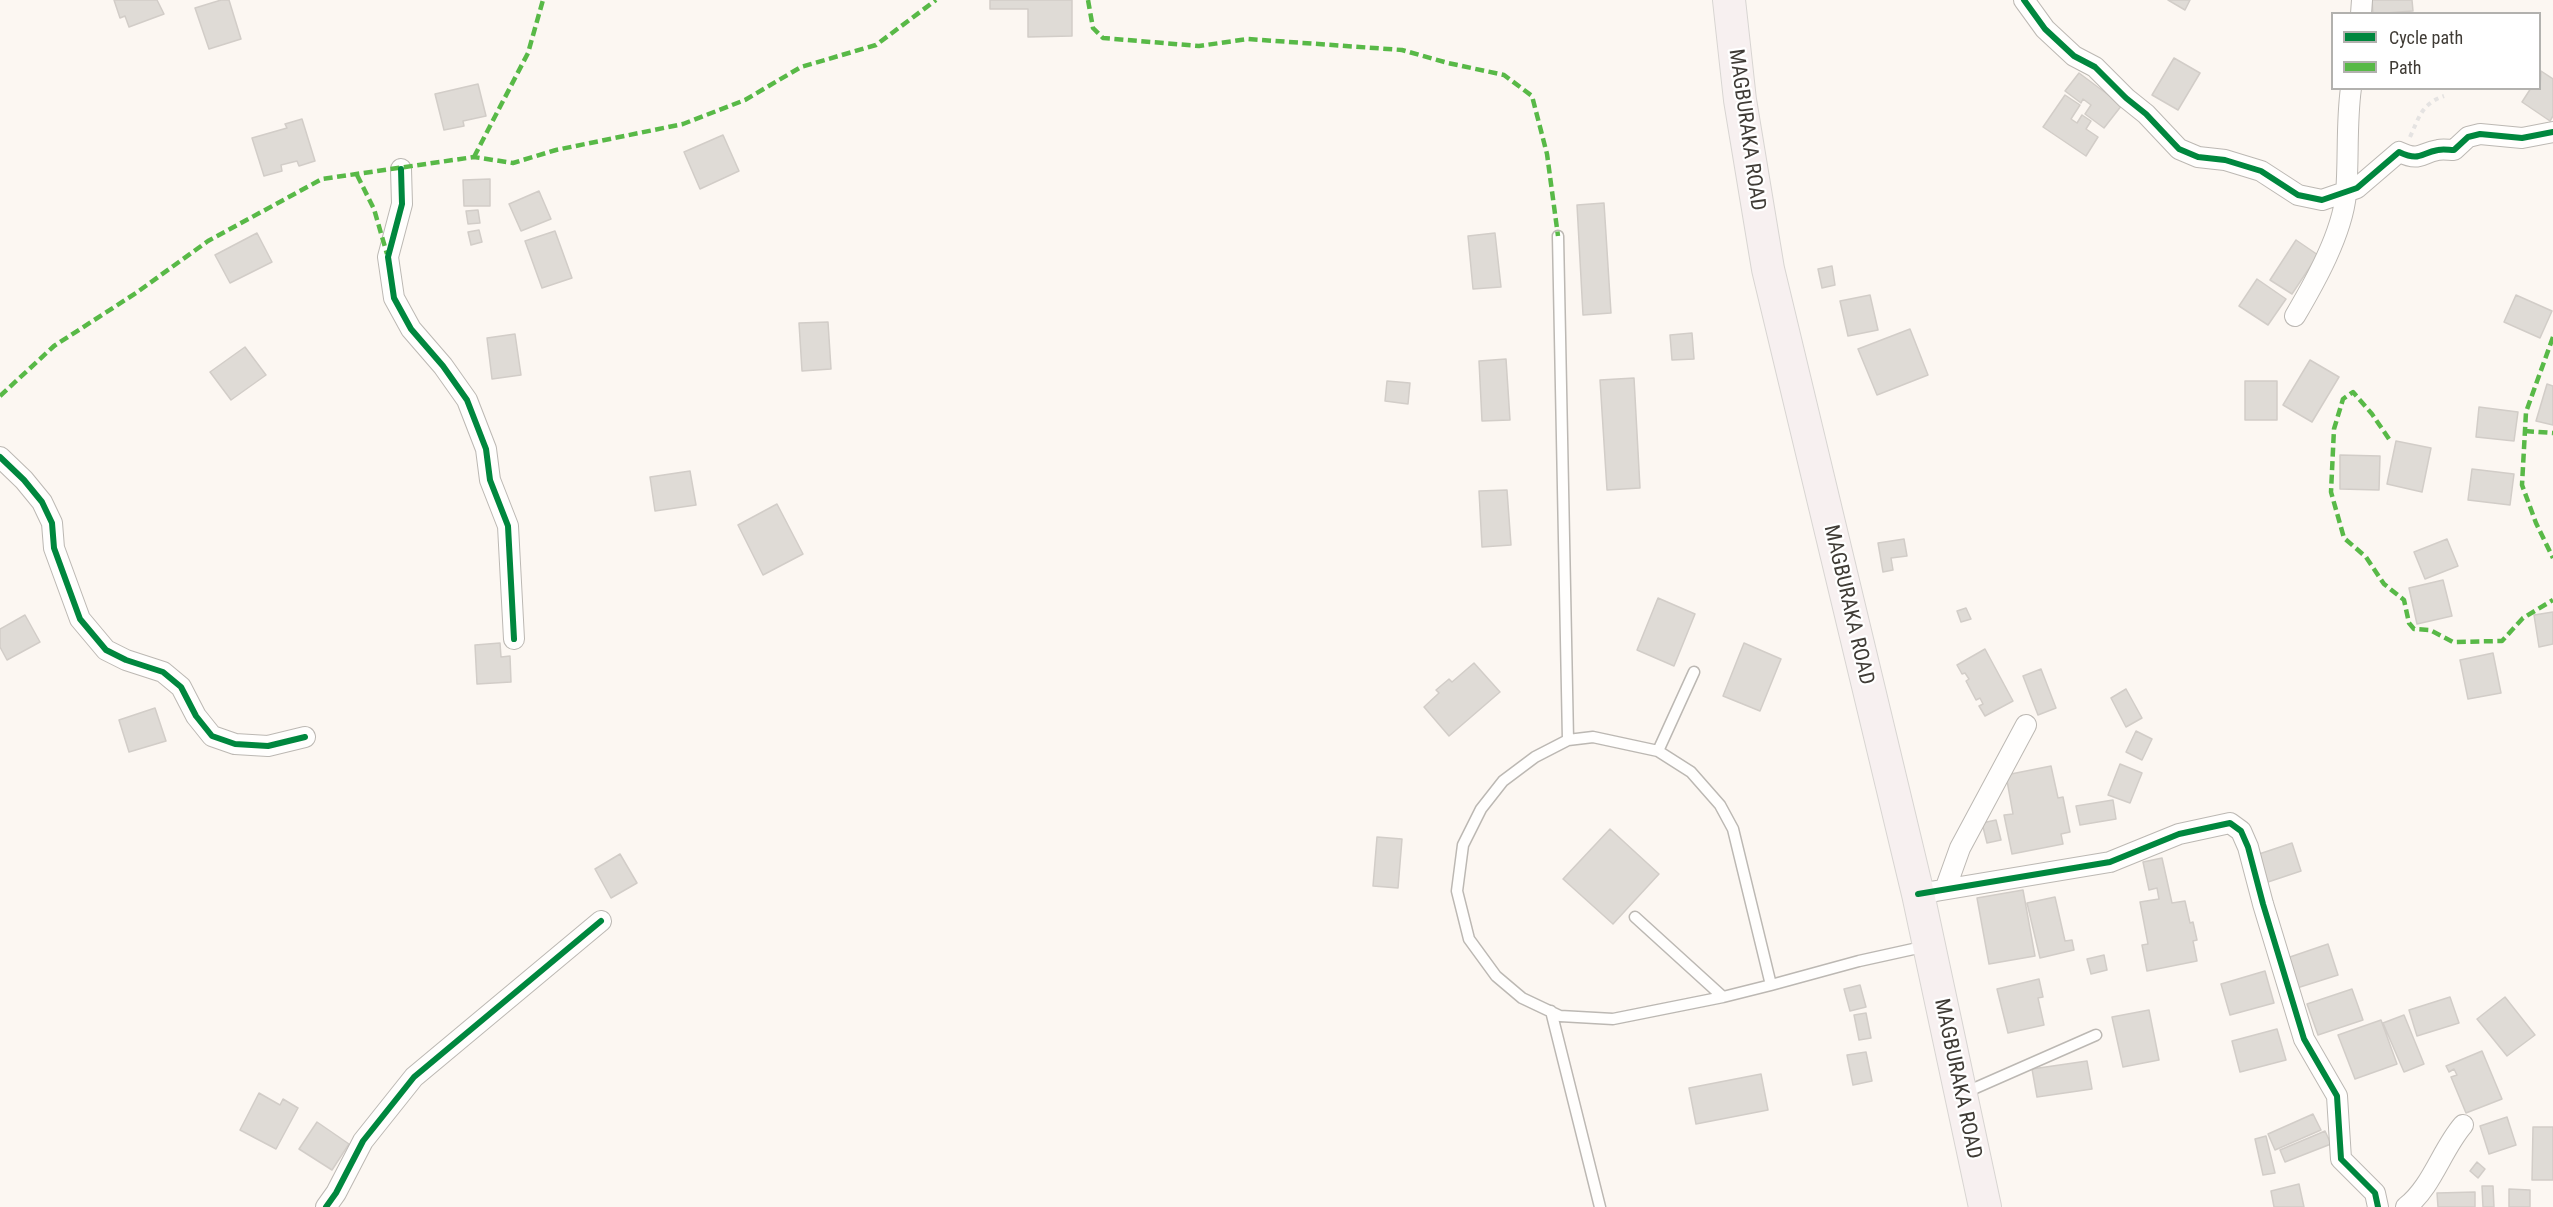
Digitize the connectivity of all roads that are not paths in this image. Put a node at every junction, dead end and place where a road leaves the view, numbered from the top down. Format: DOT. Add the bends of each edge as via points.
graph roads {
  1 [pos="1729,0"];
  2 [pos="2024,0"];
  3 [pos="2351,90"];
  4 [pos="2553,132"];
  5 [pos="401,169"];
  6 [pos="2346,194"];
  7 [pos="1558,236"];
  8 [pos="2295,316"];
  9 [pos="0,457"];
  10 [pos="513,639"];
  11 [pos="1694,672"];
  12 [pos="2026,725"];
  13 [pos="304,737"];
  14 [pos="1568,740"];
  15 [pos="1658,751"];
  16 [pos="1932,891"];
  17 [pos="1635,917"];
  18 [pos="601,921"];
  19 [pos="1928,946"];
  20 [pos="1771,985"];
  21 [pos="1723,997"];
  22 [pos="1551,1011"];
  23 [pos="2096,1035"];
  24 [pos="1961,1095"];
  25 [pos="2463,1125"];
  26 [pos="326,1207"];
  27 [pos="1599,1207"];
  28 [pos="1985,1207"];
  29 [pos="2378,1207"];
  30 [pos="2406,1207"];
  1 -- 16 [label="main road, MAGBURAKA ROAD" via="1740,100 1768,269"];
  2 -- 6 [label="street" via="2045,29 2074,56 2095,67 2179,149 2261,171 2298,195 2322,200"];
  3 -- 6 [label="street"];
  4 -- 6 [label="street" via="2522,138 2480,134 2468,137 2454,150 2437,150 2425,156 2399,152"];
  5 -- 10 [label="street" via="402,204 388,257 394,297 411,329 467,400 486,449 490,480 508,526"];
  6 -- 8 [label="street" via="2319,276"];
  7 -- 14 [label="lane"];
  9 -- 13 [label="street" via="42,502 52,523 54,548 80,619 106,650 163,672 181,687 212,736 235,744 268,746"];
  11 -- 15 [label="lane"];
  12 -- 16 [label="street" via="1960,848"];
  14 -- 15 [label="lane" via="1593,737"];
  14 -- 22 [label="lane" via="1535,757 1503,781 1481,809 1463,845 1456,891 1468,939 1496,976 1522,998"];
  15 -- 20 [label="lane" via="1691,772 1720,805 1733,829"];
  16 -- 19 [label="main road, MAGBURAKA ROAD"];
  16 -- 29 [label="street" via="2110,862 2179,834 2230,823 2241,831 2248,847 2304,1039 2337,1096 2340,1159 2375,1193"];
  17 -- 21 [label="lane"];
  18 -- 26 [label="street" via="414,1077 363,1141"];
  19 -- 20 [label="lane"];
  19 -- 24 [label="main road, MAGBURAKA ROAD"];
  20 -- 21 [label="lane"];
  21 -- 22 [label="lane" via="1613,1019 1560,1016"];
  22 -- 27 [label="lane"];
  23 -- 24 [label="lane"];
  24 -- 28 [label="main road, MAGBURAKA ROAD"];
  25 -- 30 [label="street"];
}
